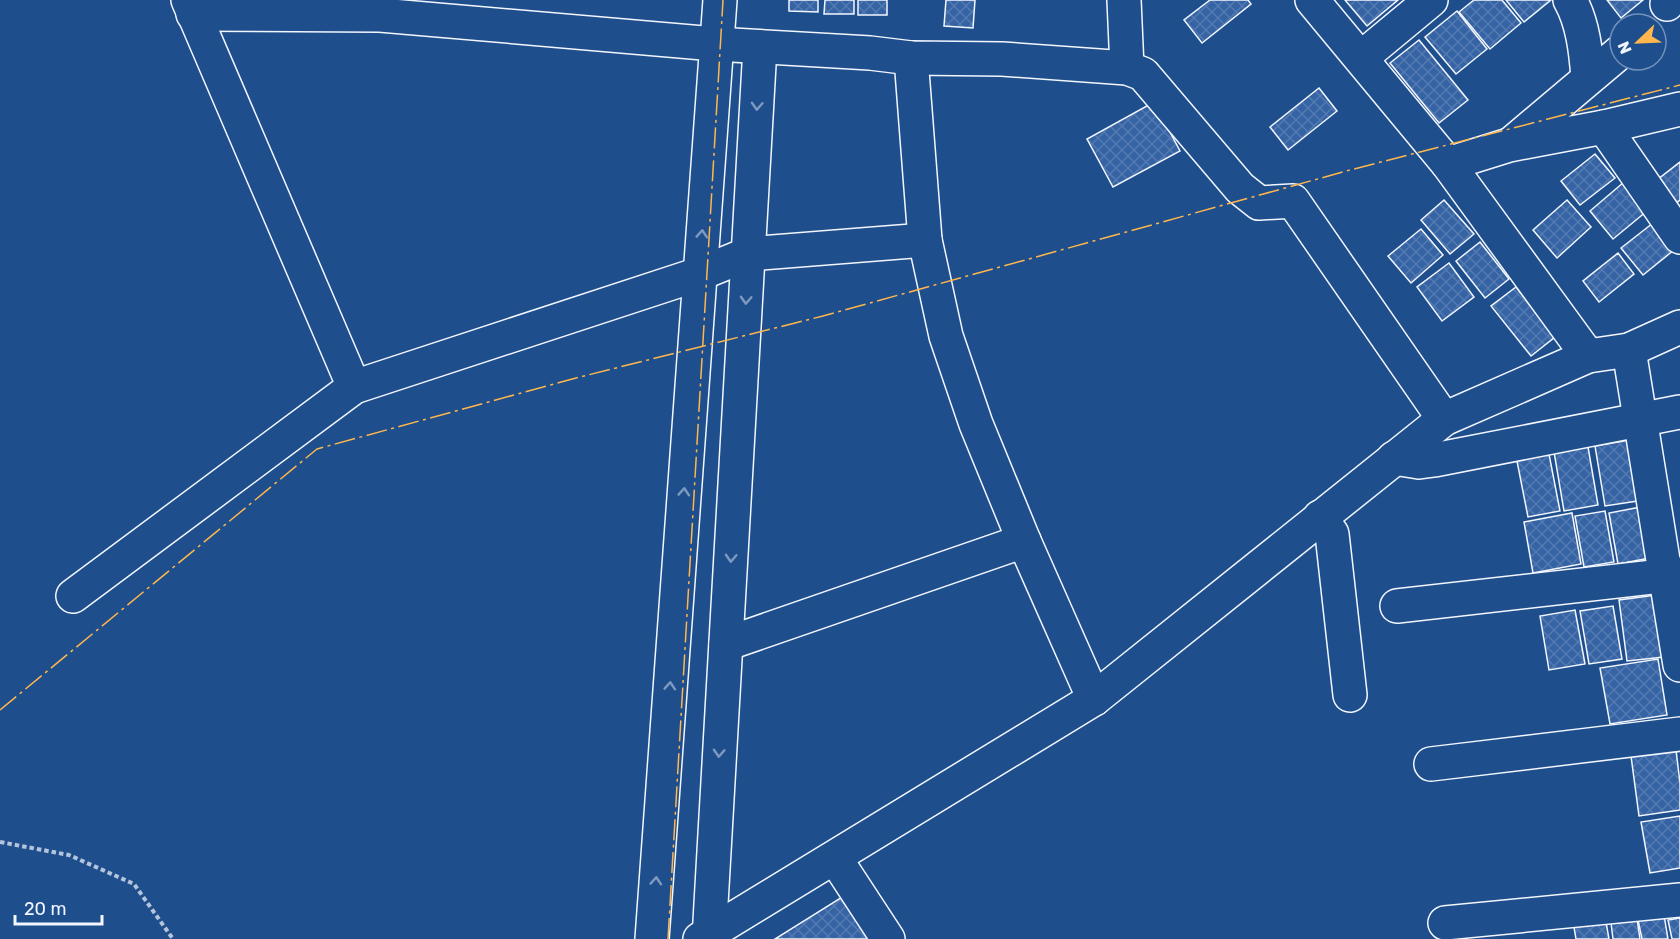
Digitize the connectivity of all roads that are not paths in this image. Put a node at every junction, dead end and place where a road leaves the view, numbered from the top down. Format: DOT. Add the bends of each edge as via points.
graph roads {
  1 [pos="720,0"];
  2 [pos="1124,0"];
  3 [pos="1312,0"];
  4 [pos="1431,0"];
  5 [pos="1570,0"];
  6 [pos="191,7"];
  7 [pos="716,44"];
  8 [pos="760,47"];
  9 [pos="911,58"];
  10 [pos="1361,58"];
  11 [pos="1608,61"];
  12 [pos="1128,68"];
  13 [pos="1588,78"];
  14 [pos="1680,109"];
  15 [pos="1604,127"];
  16 [pos="1509,145"];
  17 [pos="1448,164"];
  18 [pos="1680,237"];
  19 [pos="925,240"];
  20 [pos="748,254"];
  21 [pos="699,274"];
  22 [pos="1680,327"];
  23 [pos="1629,350"];
  24 [pos="1588,356"];
  25 [pos="354,387"];
  26 [pos="1680,412"];
  27 [pos="1444,419"];
  28 [pos="1641,420"];
  29 [pos="1394,458"];
  30 [pos="1320,517"];
  31 [pos="1024,541"];
  32 [pos="1674,575"];
  33 [pos="73,596"];
  34 [pos="1397,606"];
  35 [pos="726,644"];
  36 [pos="1680,665"];
  37 [pos="1350,695"];
  38 [pos="1094,699"];
  39 [pos="1680,734"];
  40 [pos="1431,764"];
  41 [pos="835,858"];
  42 [pos="1680,900"];
  43 [pos="1445,923"];
  44 [pos="714,935"];
  45 [pos="652,939"];
  46 [pos="888,939"];
  1 -- 7 [label="street"];
  2 -- 12 [label="street"];
  3 -- 10 [label="street"];
  4 -- 10 [label="street"];
  5 -- 13 [label="street" via="1576,11"];
  6 -- 7 [label="street" via="380,15"];
  6 -- 25 [label="street"];
  7 -- 8 [label="street"];
  21 -- 7 [label="street, one-way"];
  8 -- 9 [label="street"];
  8 -- 20 [label="street, one-way"];
  9 -- 12 [label="street" via="1002,59"];
  9 -- 19 [label="street"];
  10 -- 17 [label="street"];
  11 -- 13 [label="street"];
  12 -- 27 [label="street" via="1143,74 1240,188 1259,203 1293,201"];
  13 -- 16 [label="street"];
  14 -- 15 [label="street"];
  15 -- 16 [label="street"];
  15 -- 18 [label="street"];
  16 -- 17 [label="street"];
  17 -- 24 [label="street"];
  19 -- 20 [label="street"];
  19 -- 31 [label="street" via="946,336 976,424"];
  20 -- 21 [label="street"];
  20 -- 35 [label="street, one-way"];
  21 -- 25 [label="street"];
  45 -- 21 [label="street, one-way"];
  22 -- 23 [label="street"];
  23 -- 24 [label="street"];
  23 -- 28 [label="street"];
  24 -- 27 [label="street"];
  25 -- 33 [label="street"];
  26 -- 28 [label="street"];
  27 -- 29 [label="street"];
  28 -- 29 [label="street" via="1434,460"];
  28 -- 32 [label="street"];
  29 -- 30 [label="street"];
  30 -- 37 [label="street" via="1332,534"];
  30 -- 38 [label="street"];
  31 -- 35 [label="street"];
  31 -- 38 [label="street"];
  32 -- 34 [label="street"];
  32 -- 36 [label="street"];
  35 -- 44 [label="street, one-way"];
  38 -- 41 [label="street"];
  39 -- 40 [label="street"];
  41 -- 44 [label="street"];
  41 -- 46 [label="street"];
  42 -- 43 [label="street"];
}
